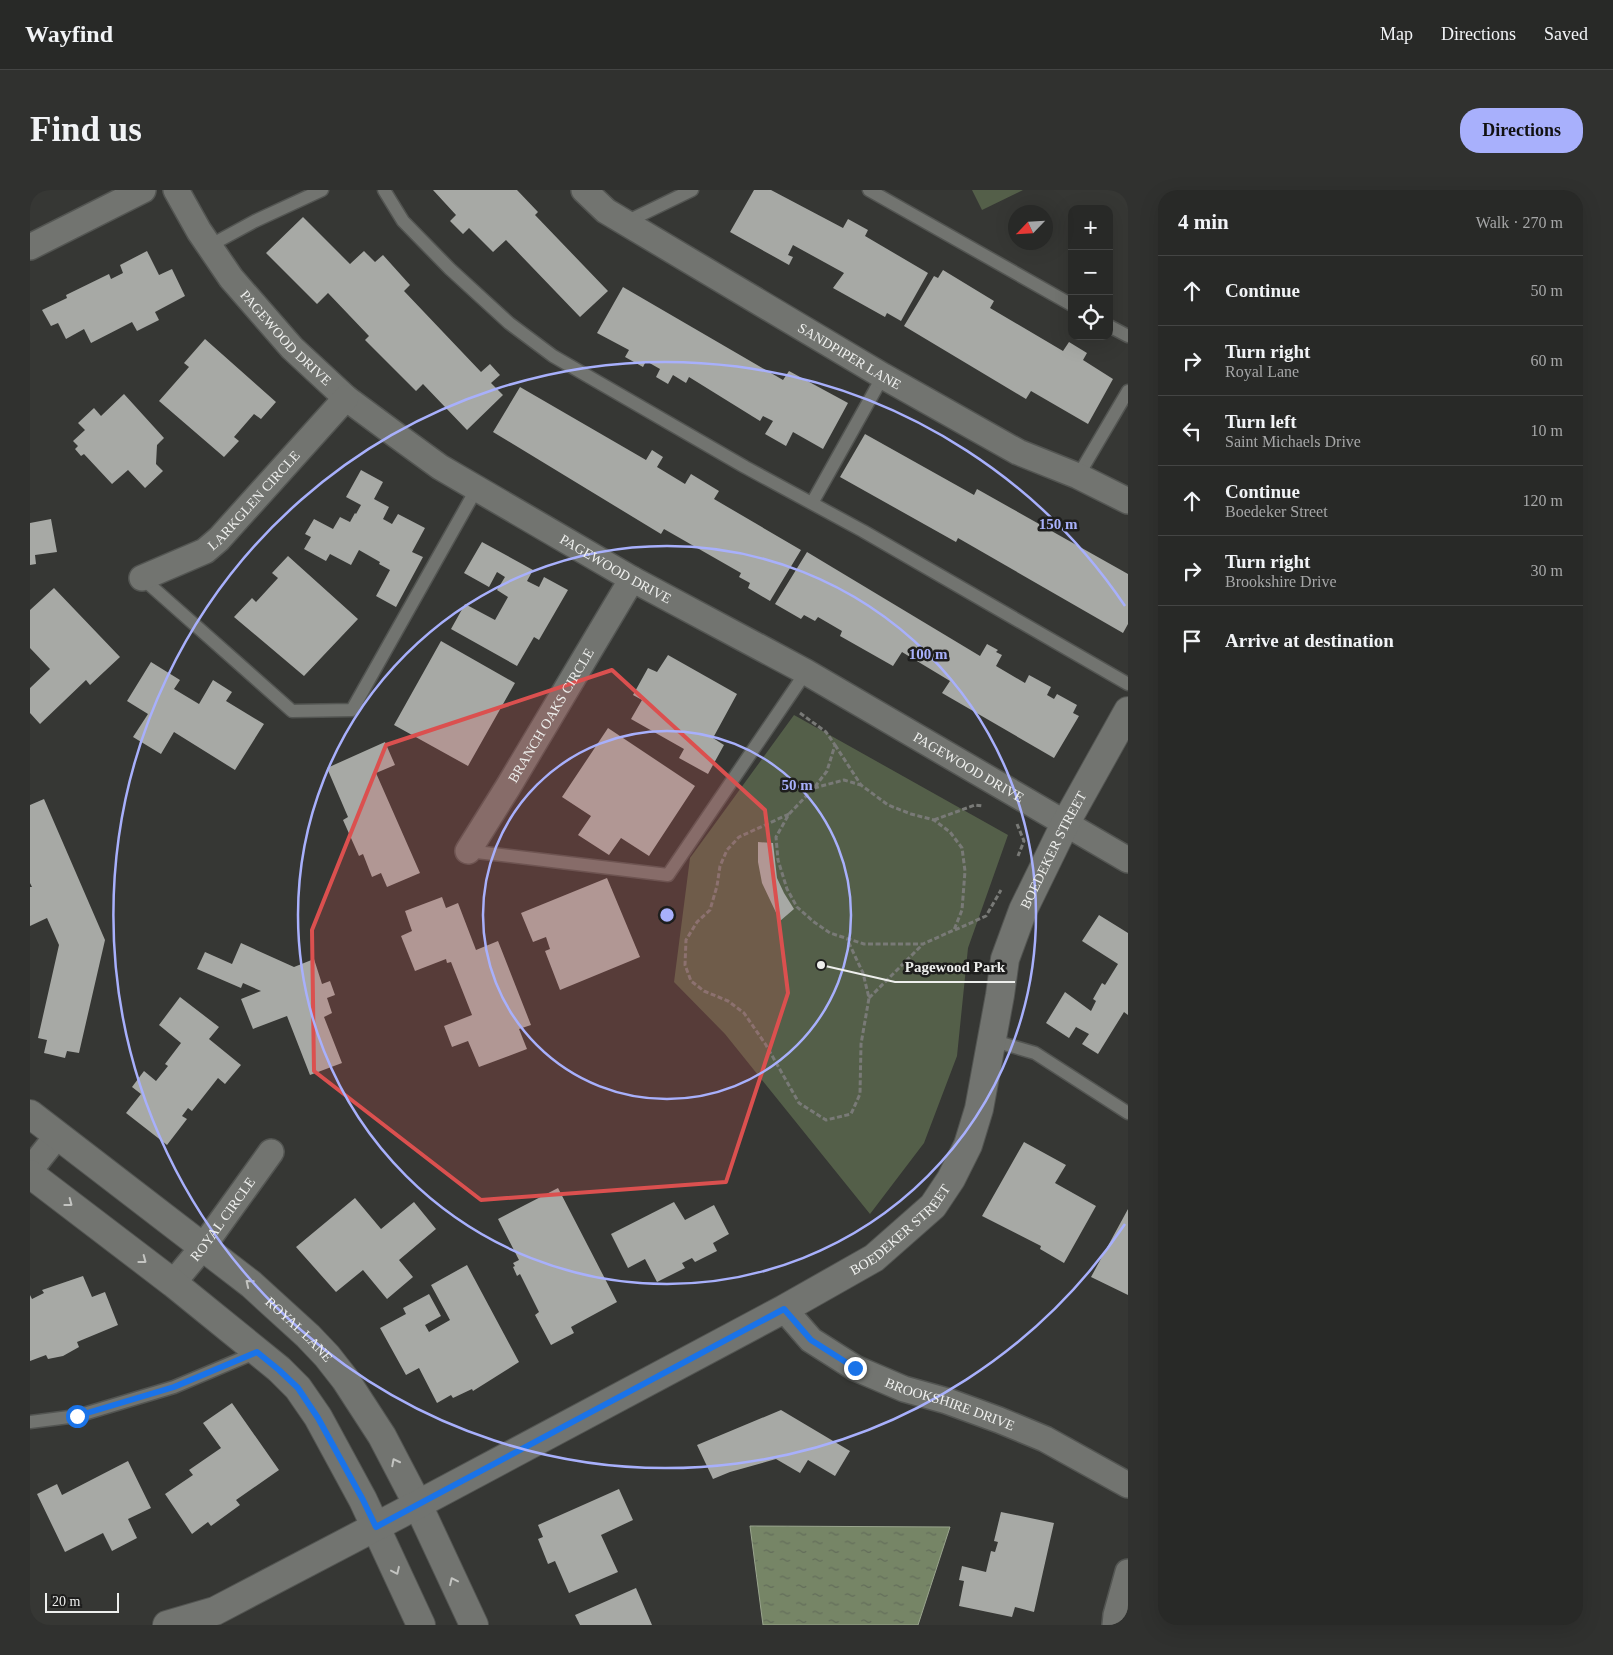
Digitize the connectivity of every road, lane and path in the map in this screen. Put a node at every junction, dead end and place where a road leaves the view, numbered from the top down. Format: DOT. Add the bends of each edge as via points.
graph roads {
  1 [pos="143,190"];
  2 [pos="176,190"];
  3 [pos="322,190"];
  4 [pos="384,190"];
  5 [pos="584,190"];
  6 [pos="692,190"];
  7 [pos="869,190"];
  8 [pos="626,222"];
  9 [pos="209,246"];
  10 [pos="30,247"];
  11 [pos="1068,303"];
  12 [pos="1113,328"];
  13 [pos="1128,336"];
  14 [pos="883,376"];
  15 [pos="1128,390"];
  16 [pos="346,398"];
  17 [pos="1078,476"];
  18 [pos="476,488"];
  19 [pos="1128,501"];
  20 [pos="812,503"];
  21 [pos="142,578"];
  22 [pos="632,579"];
  23 [pos="806,672"];
  24 [pos="1128,684"];
  25 [pos="785,702"];
  26 [pos="1128,711"];
  27 [pos="835,744"];
  28 [pos="862,785"];
  29 [pos="814,788"];
  30 [pos="989,806"];
  31 [pos="789,814"];
  32 [pos="1014,817"];
  33 [pos="934,820"];
  34 [pos="1065,824"];
  35 [pos="468,851"];
  36 [pos="1128,860"];
  37 [pos="1015,864"];
  38 [pos="1003,887"];
  39 [pos="954,930"];
  40 [pos="847,938"];
  41 [pos="923,944"];
  42 [pos="869,998"];
  43 [pos="991,1040"];
  44 [pos="1128,1113"];
  45 [pos="30,1114"];
  46 [pos="58,1136"];
  47 [pos="271,1152"];
  48 [pos="30,1170"];
  49 [pos="30,1174"];
  50 [pos="202,1248"];
  51 [pos="173,1283"];
  52 [pos="784,1309"];
  53 [pos="257,1352"];
  54 [pos="30,1422"];
  55 [pos="1128,1484"];
  56 [pos="409,1509"];
  57 [pos="376,1527"];
  58 [pos="1128,1572"];
  59 [pos="216,1618"];
  60 [pos="167,1625"];
  61 [pos="421,1625"];
  62 [pos="474,1625"];
  63 [pos="1115,1625"];
  1 -- 10 [label="street"];
  2 -- 9 [label="street, PAGEWOOD DRIVE"];
  3 -- 9 [label="lane"];
  4 -- 20 [label="lane" via="402,221 450,269 509,323 553,356"];
  5 -- 8 [label="street, SANDPIPER LANE" via="606,211"];
  6 -- 8 [label="lane"];
  7 -- 11 [label="lane"];
  8 -- 14 [label="street, SANDPIPER LANE"];
  9 -- 16 [label="street, PAGEWOOD DRIVE" via="231,278 292,348"];
  12 -- 13 [label="lane"];
  14 -- 17 [label="street, SANDPIPER LANE" via="1018,452"];
  14 -- 20 [label="lane"];
  15 -- 17 [label="lane"];
  16 -- 18 [label="street, PAGEWOOD DRIVE" via="440,467"];
  16 -- 21 [label="street, LARKGLEN CIRCLE" via="219,539 205,551"];
  17 -- 19 [label="street, SANDPIPER LANE"];
  18 -- 21 [label="lane" via="352,710 292,711"];
  18 -- 22 [label="street, PAGEWOOD DRIVE"];
  20 -- 24 [label="lane"];
  22 -- 23 [label="street, PAGEWOOD DRIVE"];
  22 -- 35 [label="street, BRANCH OAKS CIRCLE"];
  23 -- 25 [label="lane"];
  23 -- 34 [label="street, PAGEWOOD DRIVE"];
  25 -- 27 [label="path" via="826,732"];
  25 -- 35 [label="lane" via="668,875"];
  26 -- 34 [label="street, BOEDEKER STREET"];
  27 -- 28 [label="path"];
  27 -- 29 [label="path" via="827,771"];
  28 -- 29 [label="path" via="844,780"];
  28 -- 33 [label="path" via="888,805"];
  29 -- 31 [label="path"];
  30 -- 33 [label="path" via="975,805"];
  31 -- 40 [label="path" via="776,837 778,860 787,889 797,907 814,922 830,933"];
  31 -- 42 [label="path" via="739,837 726,850 710,910 697,922 686,940 685,966 691,981 744,1013 799,1103 826,1120 851,1114 860,1094 861,1044"];
  32 -- 37 [label="path" via="1024,841"];
  33 -- 39 [label="path" via="950,832 962,848 962,910"];
  34 -- 36 [label="street, PAGEWOOD DRIVE"];
  34 -- 43 [label="street, BOEDEKER STREET" via="1023,910 1004,959"];
  38 -- 39 [label="path" via="986,916"];
  39 -- 41 [label="path"];
  40 -- 41 [label="path" via="864,944"];
  40 -- 42 [label="path" via="863,973"];
  41 -- 42 [label="path"];
  43 -- 44 [label="lane" via="1035,1053"];
  43 -- 52 [label="street, BOEDEKER STREET" via="979,1109 968,1145 933,1206 874,1258"];
  45 -- 46 [label="street, ROYAL LANE"];
  46 -- 48 [label="street"];
  46 -- 50 [label="street, ROYAL LANE"];
  47 -- 50 [label="street, ROYAL CIRCLE"];
  49 -- 51 [label="street, one-way"];
  50 -- 51 [label="street, ROYAL CIRCLE"];
  56 -- 50 [label="street, ROYAL LANE, one-way" via="382,1436 327,1356 251,1284"];
  51 -- 53 [label="street"];
  52 -- 55 [label="street, BROOKSHIRE DRIVE" via="811,1340 855,1368 904,1389 947,1401 1045,1438"];
  52 -- 56 [label="street, BOEDEKER STREET"];
  53 -- 54 [label="lane" via="174,1387 77,1416"];
  53 -- 57 [label="street" via="298,1388 318,1418"];
  56 -- 57 [label="street, BOEDEKER STREET"];
  62 -- 56 [label="street, ROYAL LANE, one-way"];
  57 -- 59 [label="street, BOEDEKER STREET"];
  57 -- 61 [label="street, one-way"];
  58 -- 63 [label="street"];
  59 -- 60 [label="street, BOEDEKER STREET"];
}
